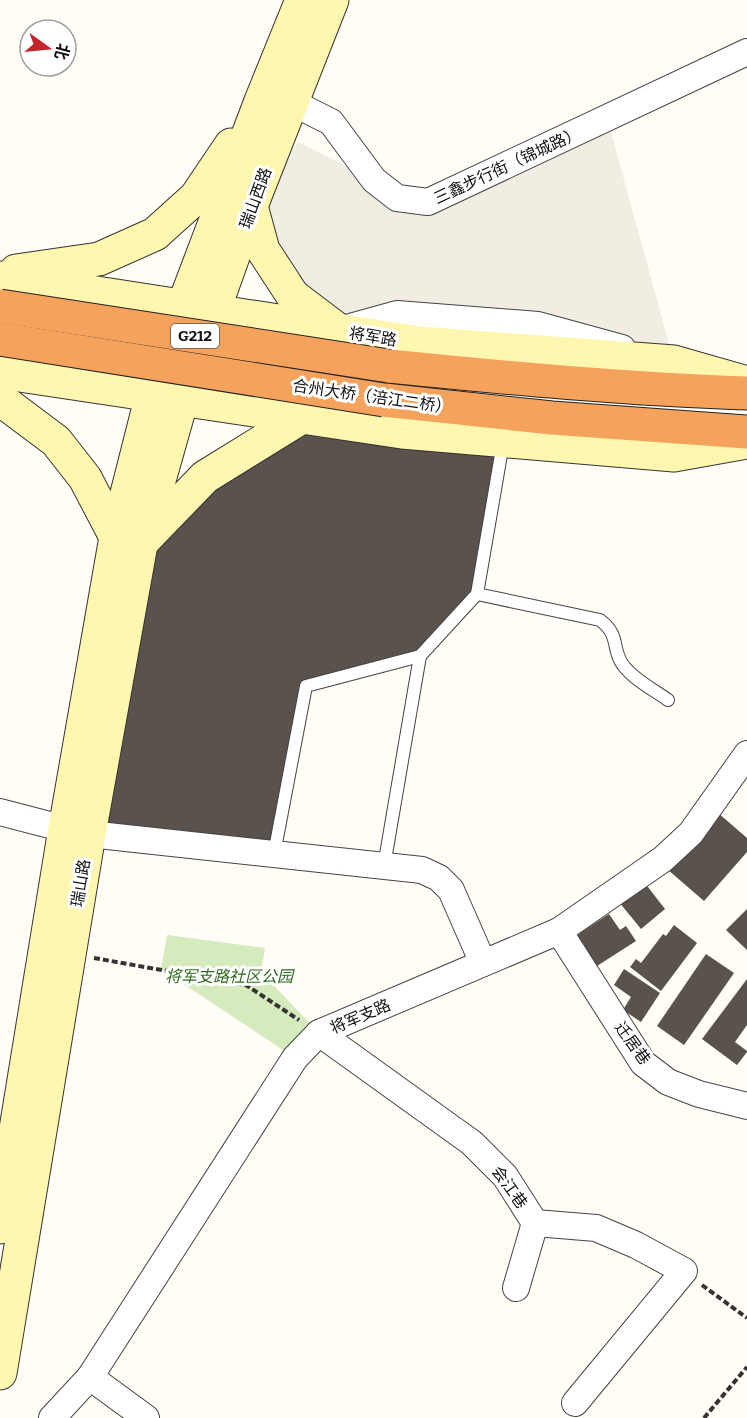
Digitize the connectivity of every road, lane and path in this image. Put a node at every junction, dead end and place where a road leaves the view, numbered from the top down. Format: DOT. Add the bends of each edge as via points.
graph roads {
  1 [pos="302,0"];
  2 [pos="332,0"];
  3 [pos="747,52"];
  4 [pos="276,102"];
  5 [pos="251,206"];
  6 [pos="0,276"];
  7 [pos="0,306"];
  8 [pos="183,307"];
  9 [pos="215,310"];
  10 [pos="338,330"];
  11 [pos="0,339"];
  12 [pos="0,372"];
  13 [pos="747,383"];
  14 [pos="747,393"];
  15 [pos="167,397"];
  16 [pos="7,408"];
  17 [pos="302,417"];
  18 [pos="747,432"];
  19 [pos="504,441"];
  20 [pos="747,442"];
  21 [pos="128,540"];
  22 [pos="477,594"];
  23 [pos="420,656"];
  24 [pos="668,700"];
  25 [pos="747,754"];
  26 [pos="0,812"];
  27 [pos="77,831"];
  28 [pos="274,854"];
  29 [pos="384,866"];
  30 [pos="559,931"];
  31 [pos="69,954"];
  32 [pos="483,963"];
  33 [pos="319,1033"];
  34 [pos="747,1106"];
  35 [pos="535,1223"];
  36 [pos="0,1227"];
  37 [pos="684,1272"];
  38 [pos="516,1288"];
  39 [pos="747,1318"];
  40 [pos="747,1367"];
  41 [pos="0,1373"];
  42 [pos="90,1377"];
  43 [pos="575,1403"];
  44 [pos="52,1418"];
  45 [pos="146,1418"];
  46 [pos="704,1418"];
  1 -- 4 [label="main road, 瑞山西路"];
  2 -- 4 [label="main road, 瑞山西路"];
  3 -- 4 [label="street, 三鑫步行街（锦城路）" via="428,202 397,198 374,180 331,122"];
  4 -- 5 [label="main road, 瑞山西路"];
  4 -- 6 [label="main road" via="196,196 155,234 99,259"];
  4 -- 8 [label="main road, 瑞山西路"];
  5 -- 9 [label="main road, 瑞山西路"];
  5 -- 10 [label="main road" via="263,250 293,296"];
  6 -- 8 [label="main road, 将军路"];
  7 -- 14 [label="highway, 合州大桥（涪江二桥） / G212, bridge" via="389,366 532,380"];
  8 -- 9 [label="main road, 将军路"];
  8 -- 15 [label="main road, 瑞山西路"];
  9 -- 10 [label="main road, 将军路"];
  9 -- 15 [label="main road, 瑞山西路"];
  10 -- 13 [label="main road, 将军路" via="420,343 674,362"];
  11 -- 18 [label="highway, 合州大桥（涪江二桥） / G212, bridge" via="384,400 552,418"];
  12 -- 15 [label="main road"];
  15 -- 17 [label="main road"];
  15 -- 21 [label="main road, 瑞山路"];
  16 -- 21 [label="main road" via="56,441"];
  17 -- 19 [label="main road" via="402,432"];
  17 -- 21 [label="main road" via="205,477"];
  19 -- 20 [label="main road" via="674,455"];
  19 -- 22 [label="lane"];
  21 -- 27 [label="main road, 瑞山路"];
  22 -- 23 [label="lane"];
  22 -- 24 [label="lane" via="600,620 614,637 621,664"];
  23 -- 28 [label="lane" via="306,686"];
  23 -- 29 [label="lane"];
  25 -- 30 [label="street, 将军支路" via="690,833 663,859"];
  26 -- 27 [label="street"];
  27 -- 28 [label="street"];
  27 -- 31 [label="main road, 瑞山路"];
  27 -- 36 [label="main road, 瑞山路"];
  28 -- 29 [label="street"];
  29 -- 32 [label="street" via="422,870 439,878 451,890"];
  30 -- 32 [label="street, 将军支路"];
  30 -- 34 [label="street, 迁居巷" via="643,1063 668,1082"];
  31 -- 33 [label="path" via="246,985"];
  31 -- 41 [label="main road, 瑞山路"];
  32 -- 33 [label="street, 将军支路"];
  33 -- 35 [label="street, 会江巷" via="472,1143 505,1176"];
  33 -- 42 [label="street, 将军支路" via="295,1058"];
  35 -- 37 [label="street, 会江巷" via="596,1228"];
  35 -- 38 [label="street"];
  37 -- 39 [label="path"];
  37 -- 43 [label="street"];
  40 -- 46 [label="path"];
  42 -- 44 [label="street, 将军支路"];
  42 -- 45 [label="street"];
}
